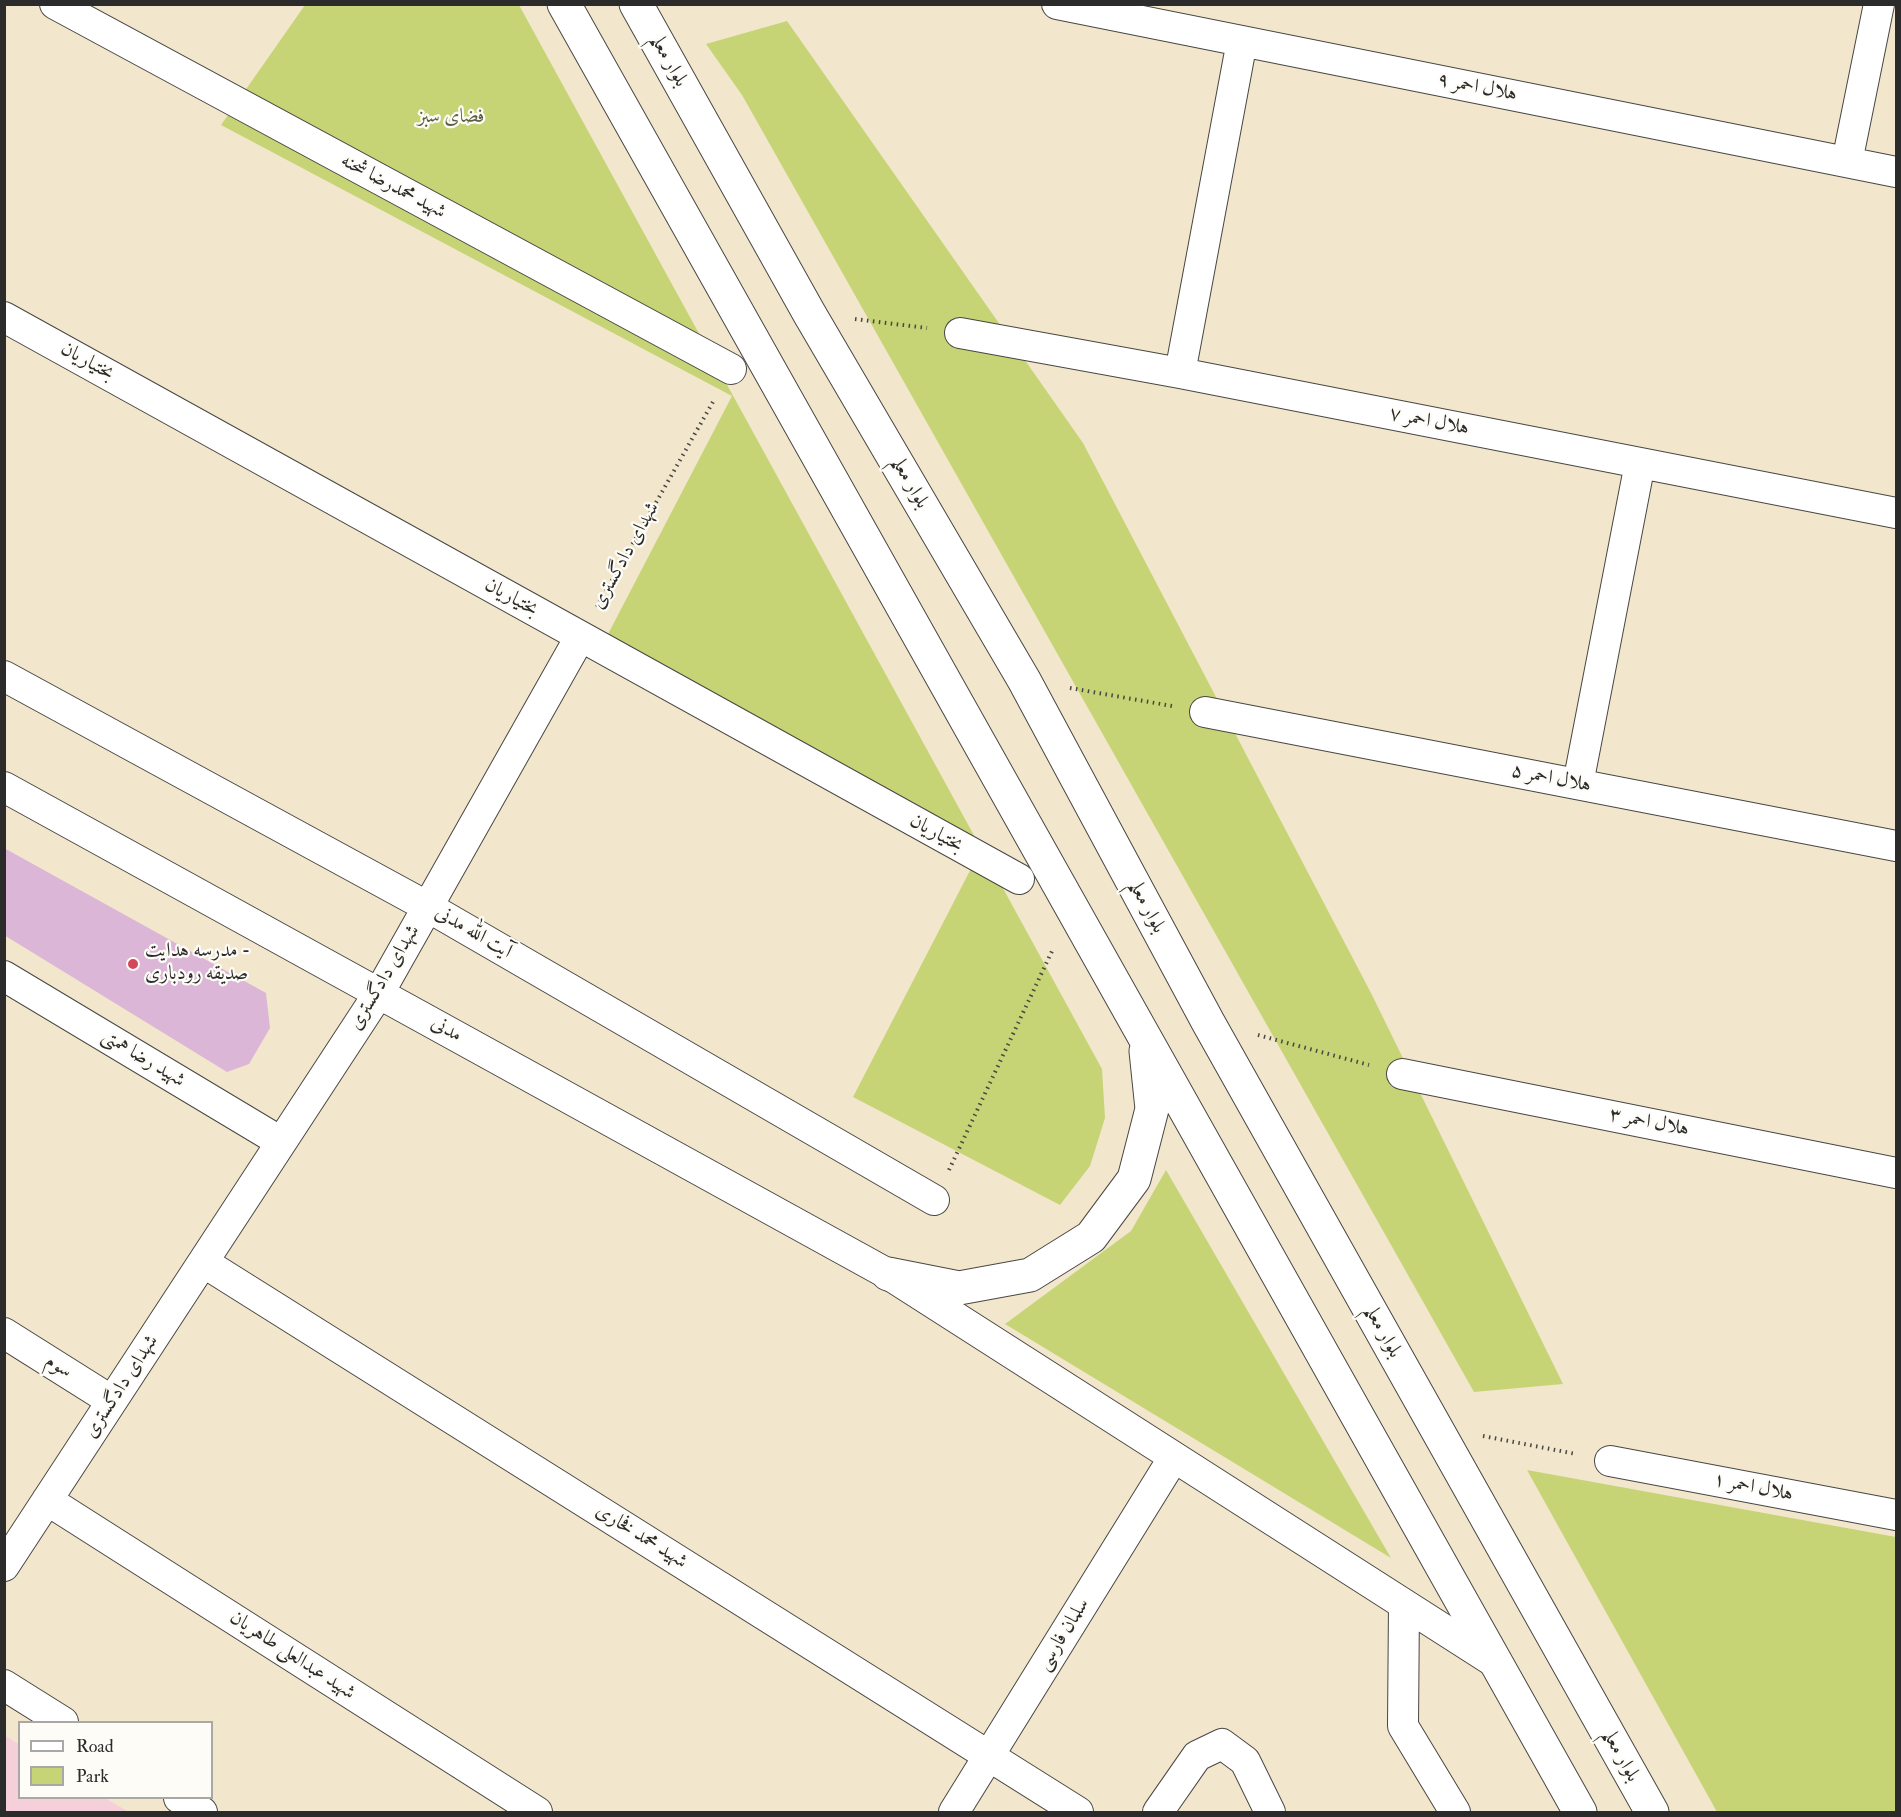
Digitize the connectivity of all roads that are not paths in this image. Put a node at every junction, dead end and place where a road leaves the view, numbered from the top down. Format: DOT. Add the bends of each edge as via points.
graph roads {
  1 [pos="55,4"];
  2 [pos="564,4"];
  3 [pos="636,4"];
  4 [pos="1058,4"];
  5 [pos="1880,4"];
  6 [pos="1242,41"];
  7 [pos="1847,162"];
  8 [pos="1896,172"];
  9 [pos="4,316"];
  10 [pos="960,333"];
  11 [pos="731,369"];
  12 [pos="1180,373"];
  13 [pos="1640,463"];
  14 [pos="1896,513"];
  15 [pos="580,637"];
  16 [pos="4,676"];
  17 [pos="1205,712"];
  18 [pos="1578,784"];
  19 [pos="4,787"];
  20 [pos="1896,846"];
  21 [pos="1019,879"];
  22 [pos="428,907"];
  23 [pos="4,976"];
  24 [pos="379,993"];
  25 [pos="1144,1038"];
  26 [pos="1402,1074"];
  27 [pos="281,1142"];
  28 [pos="1896,1173"];
  29 [pos="934,1200"];
  30 [pos="203,1262"];
  31 [pos="888,1274"];
  32 [pos="4,1333"];
  33 [pos="112,1401"];
  34 [pos="1174,1457"];
  35 [pos="1610,1461"];
  36 [pos="48,1500"];
  37 [pos="1896,1515"];
  38 [pos="4,1566"];
  39 [pos="1404,1604"];
  40 [pos="1496,1663"];
  41 [pos="4,1685"];
  42 [pos="61,1721"];
  43 [pos="990,1756"];
  44 [pos="182,1799"];
  45 [pos="202,1812"];
  46 [pos="537,1812"];
  47 [pos="954,1812"];
  48 [pos="1078,1812"];
  49 [pos="1158,1812"];
  50 [pos="1270,1812"];
  51 [pos="1455,1812"];
  52 [pos="1580,1812"];
  53 [pos="1652,1812"];
  1 -- 11 [label="street, شهید محمدرضا شحنه"];
  2 -- 25 [label="main road"];
  3 -- 53 [label="main road, بلوار معلم" via="809,313 1024,680 1208,1022"];
  4 -- 6 [label="street, هلال احمر ۹"];
  5 -- 7 [label="street"];
  6 -- 7 [label="street, هلال احمر ۹"];
  6 -- 12 [label="street"];
  7 -- 8 [label="street, هلال احمر ۹"];
  9 -- 15 [label="street, بختیاریان"];
  10 -- 12 [label="street, هلال احمر ۷"];
  12 -- 13 [label="street, هلال احمر ۷"];
  13 -- 14 [label="street, هلال احمر ۷"];
  13 -- 18 [label="street"];
  15 -- 21 [label="street, بختیاریان"];
  15 -- 22 [label="street, شهدای دادگستری"];
  16 -- 22 [label="street, آیت الله مدنی"];
  17 -- 18 [label="street, هلال احمر ۵"];
  18 -- 20 [label="street, هلال احمر ۵"];
  19 -- 24 [label="street, مدنی"];
  22 -- 24 [label="street, شهدای دادگستری"];
  22 -- 29 [label="street, آیت الله مدنی"];
  23 -- 27 [label="street, شهید رضا همتی"];
  24 -- 27 [label="street, شهدای دادگستری"];
  24 -- 31 [label="street, مدنی"];
  25 -- 31 [label="main road" via="1152,1109 1134,1179 1091,1237 1030,1275 969,1287"];
  25 -- 40 [label="main road"];
  26 -- 28 [label="street, هلال احمر ۳"];
  27 -- 30 [label="street, شهدای دادگستری"];
  30 -- 33 [label="street, شهدای دادگستری"];
  30 -- 43 [label="street, شهید محمد فخاری"];
  31 -- 34 [label="street, مدنی"];
  32 -- 33 [label="street, سوم"];
  33 -- 36 [label="street, شهدای دادگستری"];
  34 -- 39 [label="street, مدنی"];
  34 -- 43 [label="street, سلمان فارسی"];
  35 -- 37 [label="street, هلال احمر ۱"];
  36 -- 38 [label="street, شهدای دادگستری"];
  36 -- 46 [label="street, شهید عبدالعلی طاهریان"];
  39 -- 40 [label="street, مدنی"];
  39 -- 51 [label="street" via="1403,1726"];
  40 -- 52 [label="main road"];
  41 -- 42 [label="street"];
  43 -- 47 [label="street, سلمان فارسی"];
  43 -- 48 [label="street, شهید محمد فخاری"];
  44 -- 45 [label="street"];
  49 -- 50 [label="street" via="1197,1756 1222,1744 1245,1761"];
}
